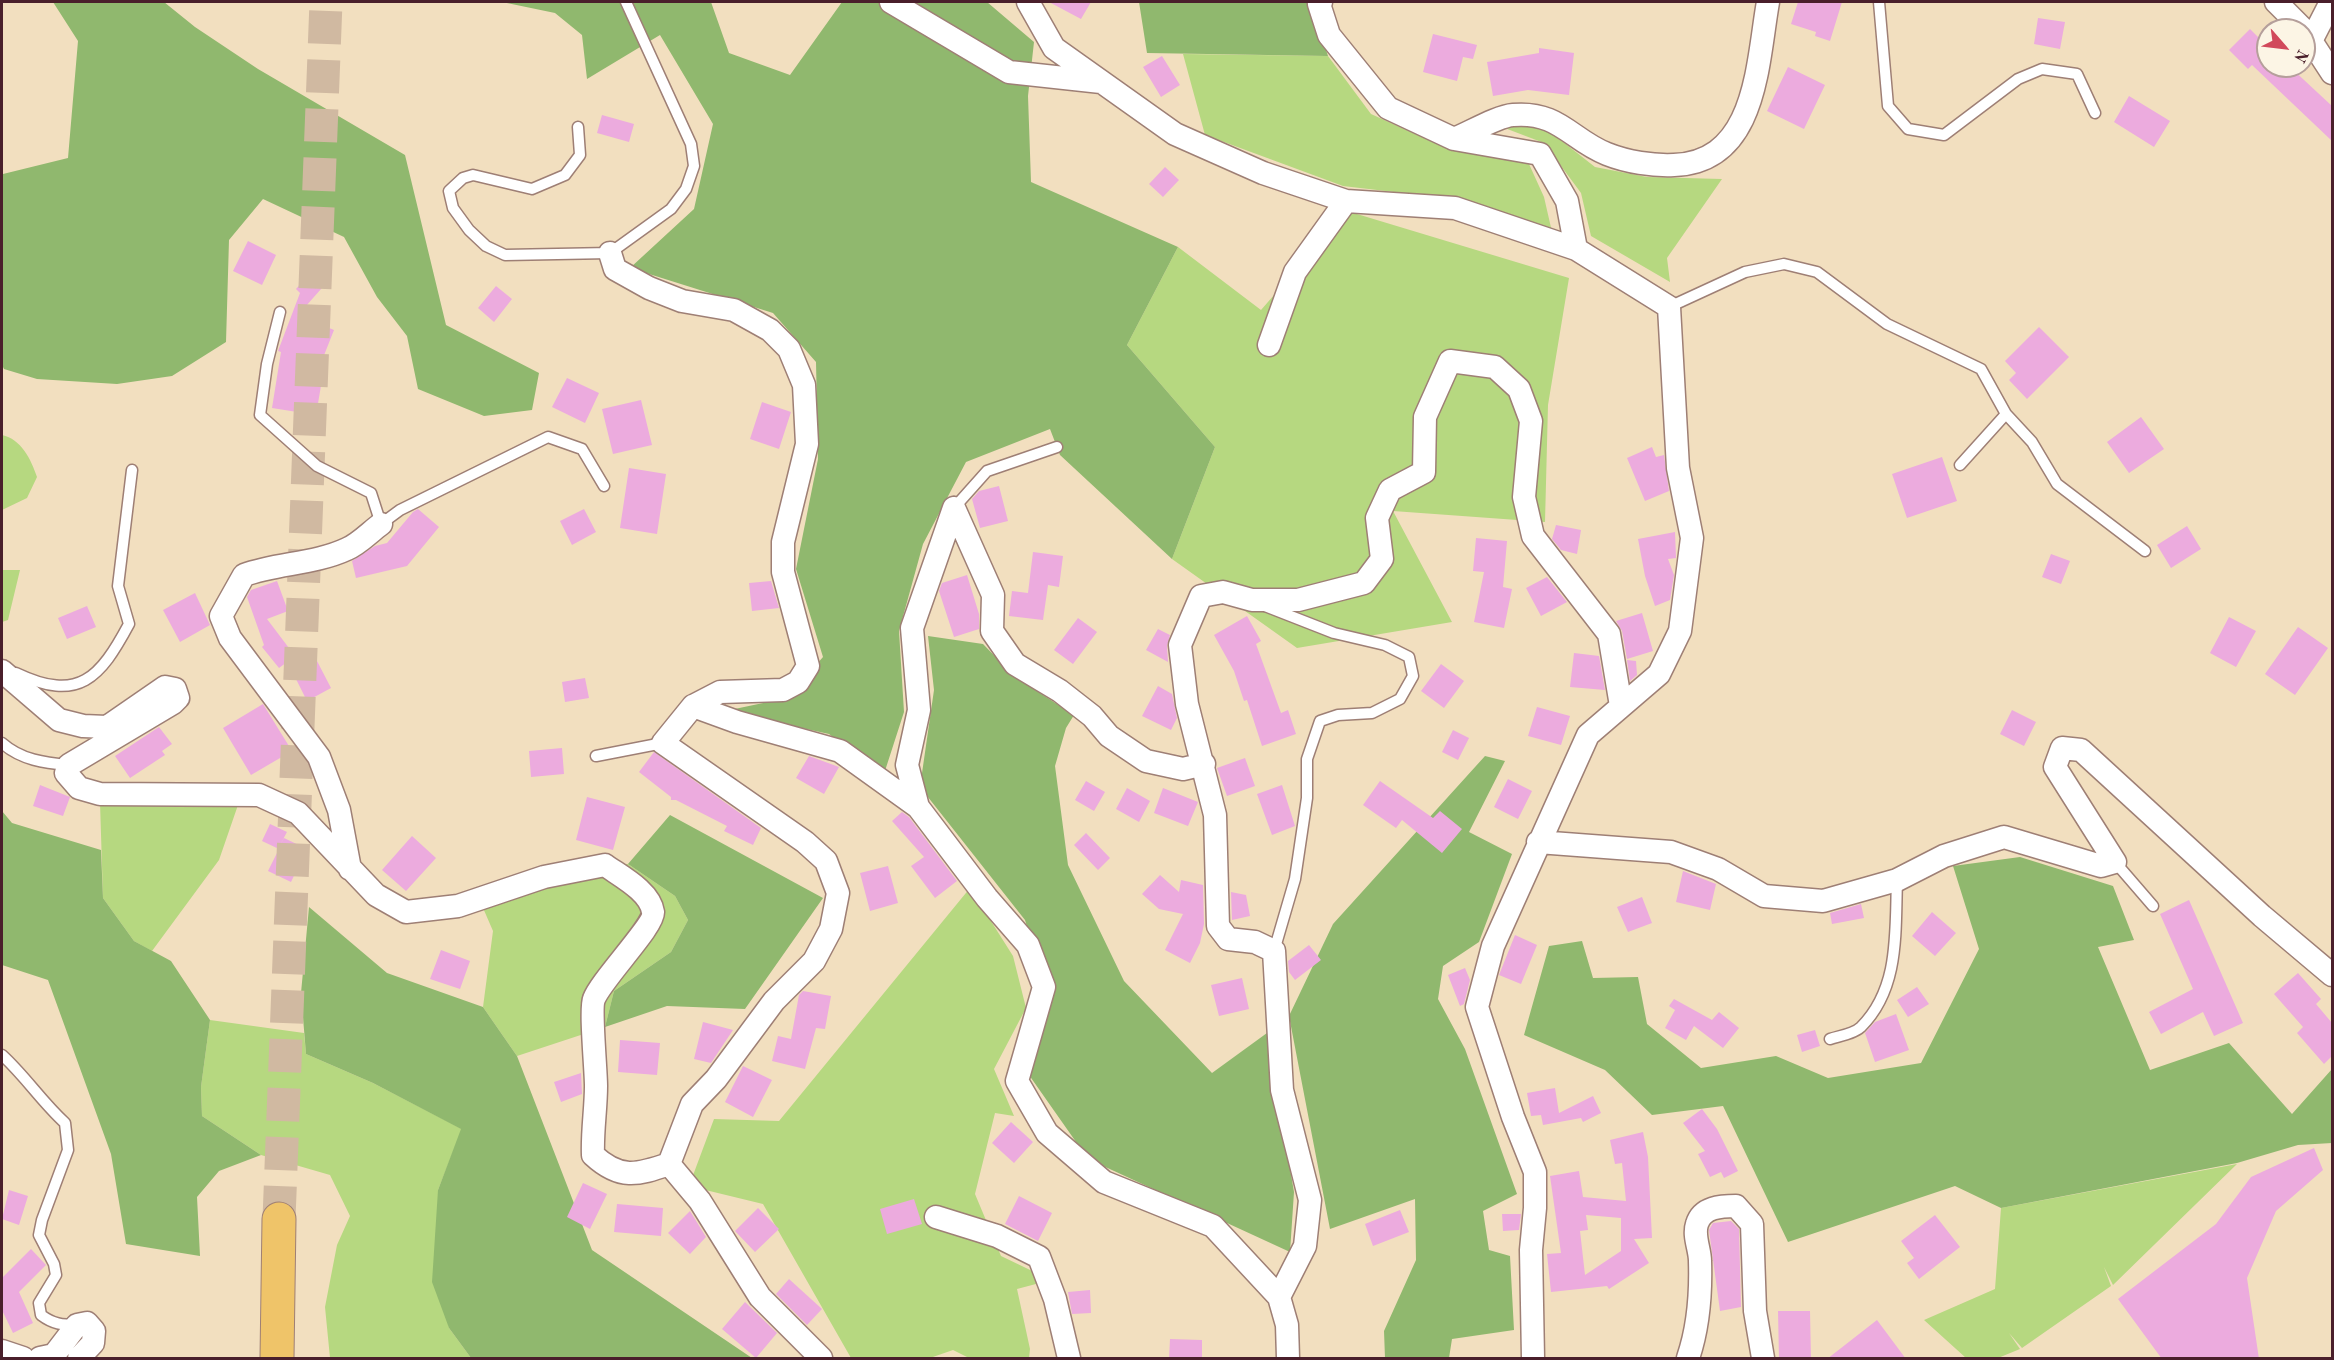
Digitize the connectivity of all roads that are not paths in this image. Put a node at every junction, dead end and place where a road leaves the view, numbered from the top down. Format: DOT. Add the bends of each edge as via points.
graph roads {
  1 [pos="626,2"];
  2 [pos="891,2"];
  3 [pos="1028,2"];
  4 [pos="1321,2"];
  5 [pos="1768,2"];
  6 [pos="1879,2"];
  7 [pos="2276,2"];
  8 [pos="2331,2"];
  9 [pos="2292,18"];
  10 [pos="2316,21"];
  11 [pos="2316,47"];
  12 [pos="2332,73"];
  13 [pos="1102,83"];
  14 [pos="2095,114"];
  15 [pos="578,127"];
  16 [pos="1454,139"];
  17 [pos="1346,201"];
  18 [pos="1576,249"];
  19 [pos="610,253"];
  20 [pos="1669,307"];
  21 [pos="280,312"];
  22 [pos="1269,345"];
  23 [pos="2006,414"];
  24 [pos="1057,447"];
  25 [pos="1960,465"];
  26 [pos="132,470"];
  27 [pos="604,486"];
  28 [pos="954,508"];
  29 [pos="381,525"];
  30 [pos="2145,551"];
  31 [pos="1252,600"];
  32 [pos="2,666"];
  33 [pos="2,671"];
  34 [pos="693,706"];
  35 [pos="1621,706"];
  36 [pos="663,742"];
  37 [pos="2,744"];
  38 [pos="596,756"];
  39 [pos="1204,764"];
  40 [pos="69,765"];
  41 [pos="918,807"];
  42 [pos="1538,842"];
  43 [pos="2115,862"];
  44 [pos="350,869"];
  45 [pos="1897,880"];
  46 [pos="2153,906"];
  47 [pos="1274,951"];
  48 [pos="2332,975"];
  49 [pos="1830,1039"];
  50 [pos="2,1055"];
  51 [pos="669,1164"];
  52 [pos="936,1217"];
  53 [pos="279,1219"];
  54 [pos="1279,1297"];
  55 [pos="77,1325"];
  56 [pos="2,1351"];
  57 [pos="24,1359"];
  58 [pos="40,1359"];
  59 [pos="79,1359"];
  60 [pos="277,1359"];
  61 [pos="821,1359"];
  62 [pos="1069,1359"];
  63 [pos="1288,1359"];
  64 [pos="1533,1359"];
  65 [pos="1688,1359"];
  66 [pos="1762,1359"];
  1 -- 19 [label="lane" via="691,144 694,166 687,189 671,209"];
  2 -- 13 [label="street" via="1009,72"];
  3 -- 13 [label="street" via="1054,48"];
  4 -- 16 [label="street" via="1329,35 1388,108"];
  5 -- 16 [label="street" via="1753,91 1737,130 1719,152 1692,165 1657,166 1606,154 1551,118 1512,115"];
  6 -- 14 [label="lane" via="1888,106 1908,129 1944,135 2018,79 2042,69 2077,74"];
  7 -- 9 [label="street"];
  8 -- 10 [label="street"];
  11 -- 12 [label="street"];
  13 -- 17 [label="street" via="1176,134 1263,173"];
  15 -- 19 [label="lane" via="579,155 565,175 532,189 473,175 463,178 449,191 453,208 486,246 505,255"];
  16 -- 18 [label="street" via="1540,154 1567,201"];
  17 -- 18 [label="street" via="1455,208"];
  17 -- 22 [label="street" via="1295,272"];
  18 -- 20 [label="street"];
  19 -- 34 [label="street" via="615,269 649,288 682,301 734,310 770,330 789,349 804,385 807,444 783,542 783,573 808,666 798,682 783,690 720,692"];
  20 -- 23 [label="lane" via="1745,272 1785,264 1817,272 1887,324 1981,369"];
  20 -- 35 [label="street" via="1678,468 1692,538 1680,632 1659,674"];
  21 -- 29 [label="lane" via="260,415 316,466 371,493"];
  23 -- 25 [label="lane"];
  23 -- 30 [label="lane" via="2032,442 2057,484"];
  24 -- 28 [label="lane" via="987,471"];
  26 -- 32 [label="lane" via="117,586 129,624 116,648 98,674 78,685 33,681"];
  27 -- 29 [label="lane" via="582,449 548,437 400,510"];
  28 -- 39 [label="street" via="993,595 992,631 1015,664 1060,691 1092,716 1109,736 1146,760 1183,769"];
  28 -- 41 [label="street" via="912,628 919,710 907,765"];
  29 -- 44 [label="street" via="348,549 244,575 221,616 230,638 319,757 339,810"];
  31 -- 35 [label="street" via="1298,600 1364,583 1382,559 1377,518 1390,490 1424,472 1425,417 1450,361 1495,368 1519,389 1531,421 1524,497 1533,536 1609,634"];
  31 -- 39 [label="street" via="1223,592 1201,596 1180,645 1187,704"];
  31 -- 47 [label="lane" via="1334,633 1384,645 1409,657 1413,676 1400,699 1372,713 1338,715 1320,722 1307,759 1307,798 1295,879"];
  33 -- 40 [label="street" via="59,720 83,726 107,727 165,687 175,689 178,698 173,703"];
  34 -- 36 [label="street"];
  34 -- 41 [label="street" via="737,723 840,751"];
  35 -- 42 [label="street" via="1588,735"];
  36 -- 38 [label="lane"];
  36 -- 51 [label="street" via="805,842 826,861 838,893 831,929 814,961 774,1001 716,1079 692,1104"];
  37 -- 40 [label="lane" via="39,762"];
  39 -- 47 [label="street" via="1215,815 1218,926 1228,939 1255,942"];
  40 -- 44 [label="street" via="66,773 79,788 100,794 260,795 298,813"];
  41 -- 54 [label="street" via="1028,945 1044,987 1017,1081 1047,1133 1104,1182 1213,1226"];
  42 -- 45 [label="street" via="1671,852 1718,869 1764,896 1823,901"];
  42 -- 64 [label="street" via="1493,946 1478,1007 1534,1172"];
  43 -- 45 [label="street" via="2101,866 2004,837 1944,856"];
  43 -- 46 [label="lane"];
  43 -- 48 [label="street" via="2055,767 2062,748 2081,750"];
  44 -- 51 [label="street" via="376,895 406,912 458,906 544,878 605,865 643,893 653,911 652,922 636,938 594,999 593,1155 605,1166 636,1175"];
  45 -- 49 [label="lane" via="1893,965 1885,993 1859,1029"];
  47 -- 54 [label="street" via="1282,1090 1310,1200 1305,1246"];
  50 -- 55 [label="lane" via="65,1123 68,1150 39,1235 56,1275 39,1304 40,1315 50,1322"];
  51 -- 61 [label="street" via="700,1201 760,1297"];
  52 -- 62 [label="street" via="998,1236 1039,1257 1055,1299"];
  53 -- 60 [label="highway"];
  54 -- 63 [label="street" via="1287,1325"];
  55 -- 58 [label="street" via="54,1355"];
  55 -- 59 [label="street" via="87,1323 94,1331 93,1343"];
  56 -- 57 [label="street"];
  65 -- 66 [label="street" via="1695,1336 1700,1260 1696,1224 1703,1214 1718,1206 1736,1206 1752,1224 1755,1311"];
}
